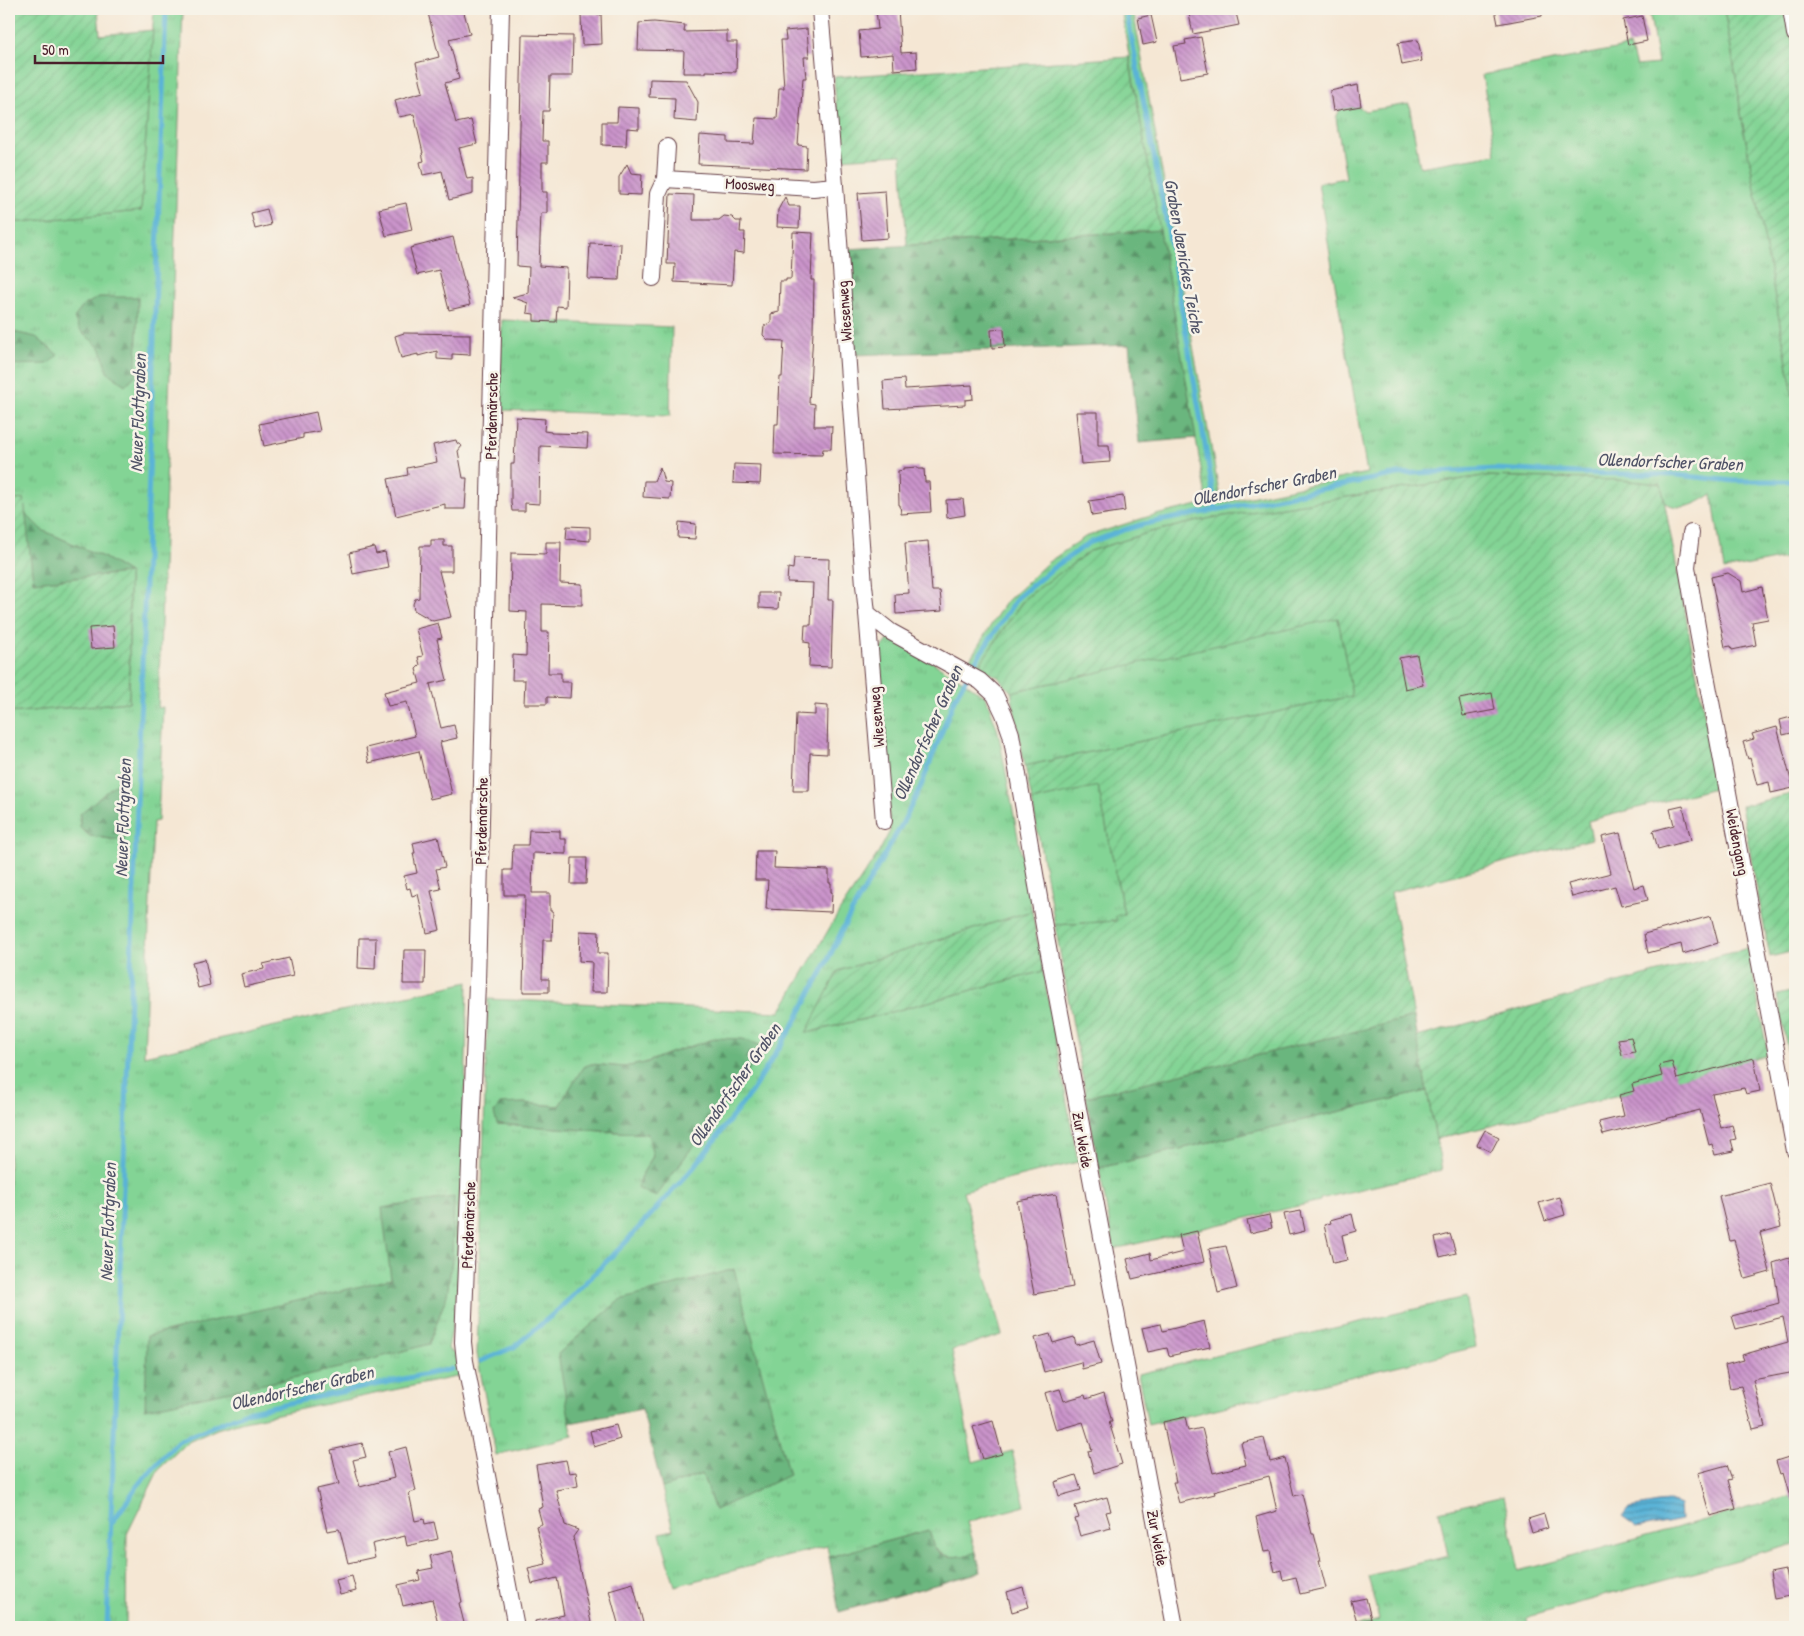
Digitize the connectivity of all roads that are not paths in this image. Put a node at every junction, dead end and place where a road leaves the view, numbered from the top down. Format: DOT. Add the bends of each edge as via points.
graph roads {
  1 [pos="501,9"];
  2 [pos="820,9"];
  3 [pos="1791,9"];
  4 [pos="1795,34"];
  5 [pos="667,147"];
  6 [pos="665,179"];
  7 [pos="835,186"];
  8 [pos="653,278"];
  9 [pos="1691,533"];
  10 [pos="867,613"];
  11 [pos="884,821"];
  12 [pos="1795,1151"];
  13 [pos="516,1627"];
  14 [pos="1174,1627"];
  1 -- 13 [label="street, Pferdemärsche" via="477,983 463,1342"];
  2 -- 7 [label="street, Wiesenweg"];
  3 -- 4 [label="street"];
  5 -- 6 [label="street"];
  6 -- 7 [label="street, Moosweg" via="813,188"];
  6 -- 8 [label="street" via="658,194"];
  7 -- 10 [label="street, Wiesenweg"];
  9 -- 12 [label="street, Weidengang" via="1687,567"];
  10 -- 11 [label="street, Wiesenweg"];
  10 -- 14 [label="street, Zur Weide" via="892,632 980,681 995,695 1011,734"];
}
